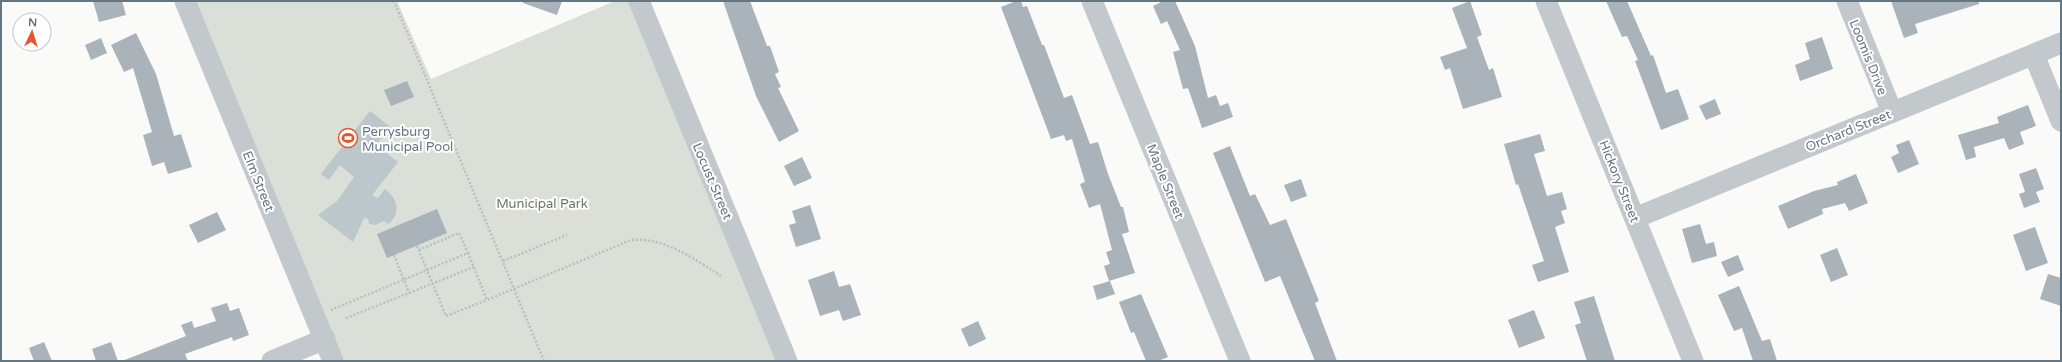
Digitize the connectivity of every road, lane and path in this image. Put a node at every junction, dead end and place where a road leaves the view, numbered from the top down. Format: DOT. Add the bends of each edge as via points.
graph roads {
  1 [pos="185,1"];
  2 [pos="394,1"];
  3 [pos="639,1"];
  4 [pos="1092,1"];
  5 [pos="1546,1"];
  6 [pos="1847,1"];
  7 [pos="2061,43"];
  8 [pos="2034,54"];
  9 [pos="1892,112"];
  10 [pos="2061,122"];
  11 [pos="1635,218"];
  12 [pos="567,235"];
  13 [pos="417,246"];
  14 [pos="419,250"];
  15 [pos="468,253"];
  16 [pos="394,255"];
  17 [pos="503,262"];
  18 [pos="474,267"];
  19 [pos="427,270"];
  20 [pos="721,276"];
  21 [pos="404,279"];
  22 [pos="433,283"];
  23 [pos="515,289"];
  24 [pos="409,293"];
  25 [pos="487,300"];
  26 [pos="341,305"];
  27 [pos="346,318"];
  28 [pos="325,339"];
  29 [pos="272,361"];
  30 [pos="334,361"];
  31 [pos="544,361"];
  32 [pos="787,361"];
  33 [pos="1240,361"];
  34 [pos="1693,361"];
  1 -- 28 [label="street, Elm Street"];
  2 -- 17 [label="path"];
  3 -- 32 [label="street, Locust Street"];
  4 -- 33 [label="street, Maple Street"];
  5 -- 11 [label="street, Hickory Street"];
  6 -- 9 [label="street, Loomis Drive"];
  7 -- 8 [label="street, Orchard Street"];
  8 -- 9 [label="street, Orchard Street"];
  8 -- 10 [label="street"];
  9 -- 11 [label="street, Orchard Street"];
  11 -- 34 [label="street, Hickory Street"];
  12 -- 17 [label="path"];
  13 -- 14 [label="path"];
  14 -- 15 [label="path" via="459,233"];
  14 -- 19 [label="path"];
  15 -- 18 [label="path"];
  15 -- 19 [label="path"];
  16 -- 21 [label="path"];
  17 -- 23 [label="path"];
  18 -- 22 [label="path"];
  18 -- 25 [label="path"];
  19 -- 21 [label="path"];
  19 -- 22 [label="path"];
  20 -- 23 [label="path" via="679,251 652,242 631,240"];
  21 -- 24 [label="path"];
  21 -- 26 [label="path"];
  22 -- 24 [label="path"];
  22 -- 25 [label="path" via="446,316"];
  23 -- 25 [label="path"];
  23 -- 31 [label="path"];
  24 -- 27 [label="path"];
  28 -- 29 [label="street"];
  28 -- 30 [label="street, Elm Street"];
}
